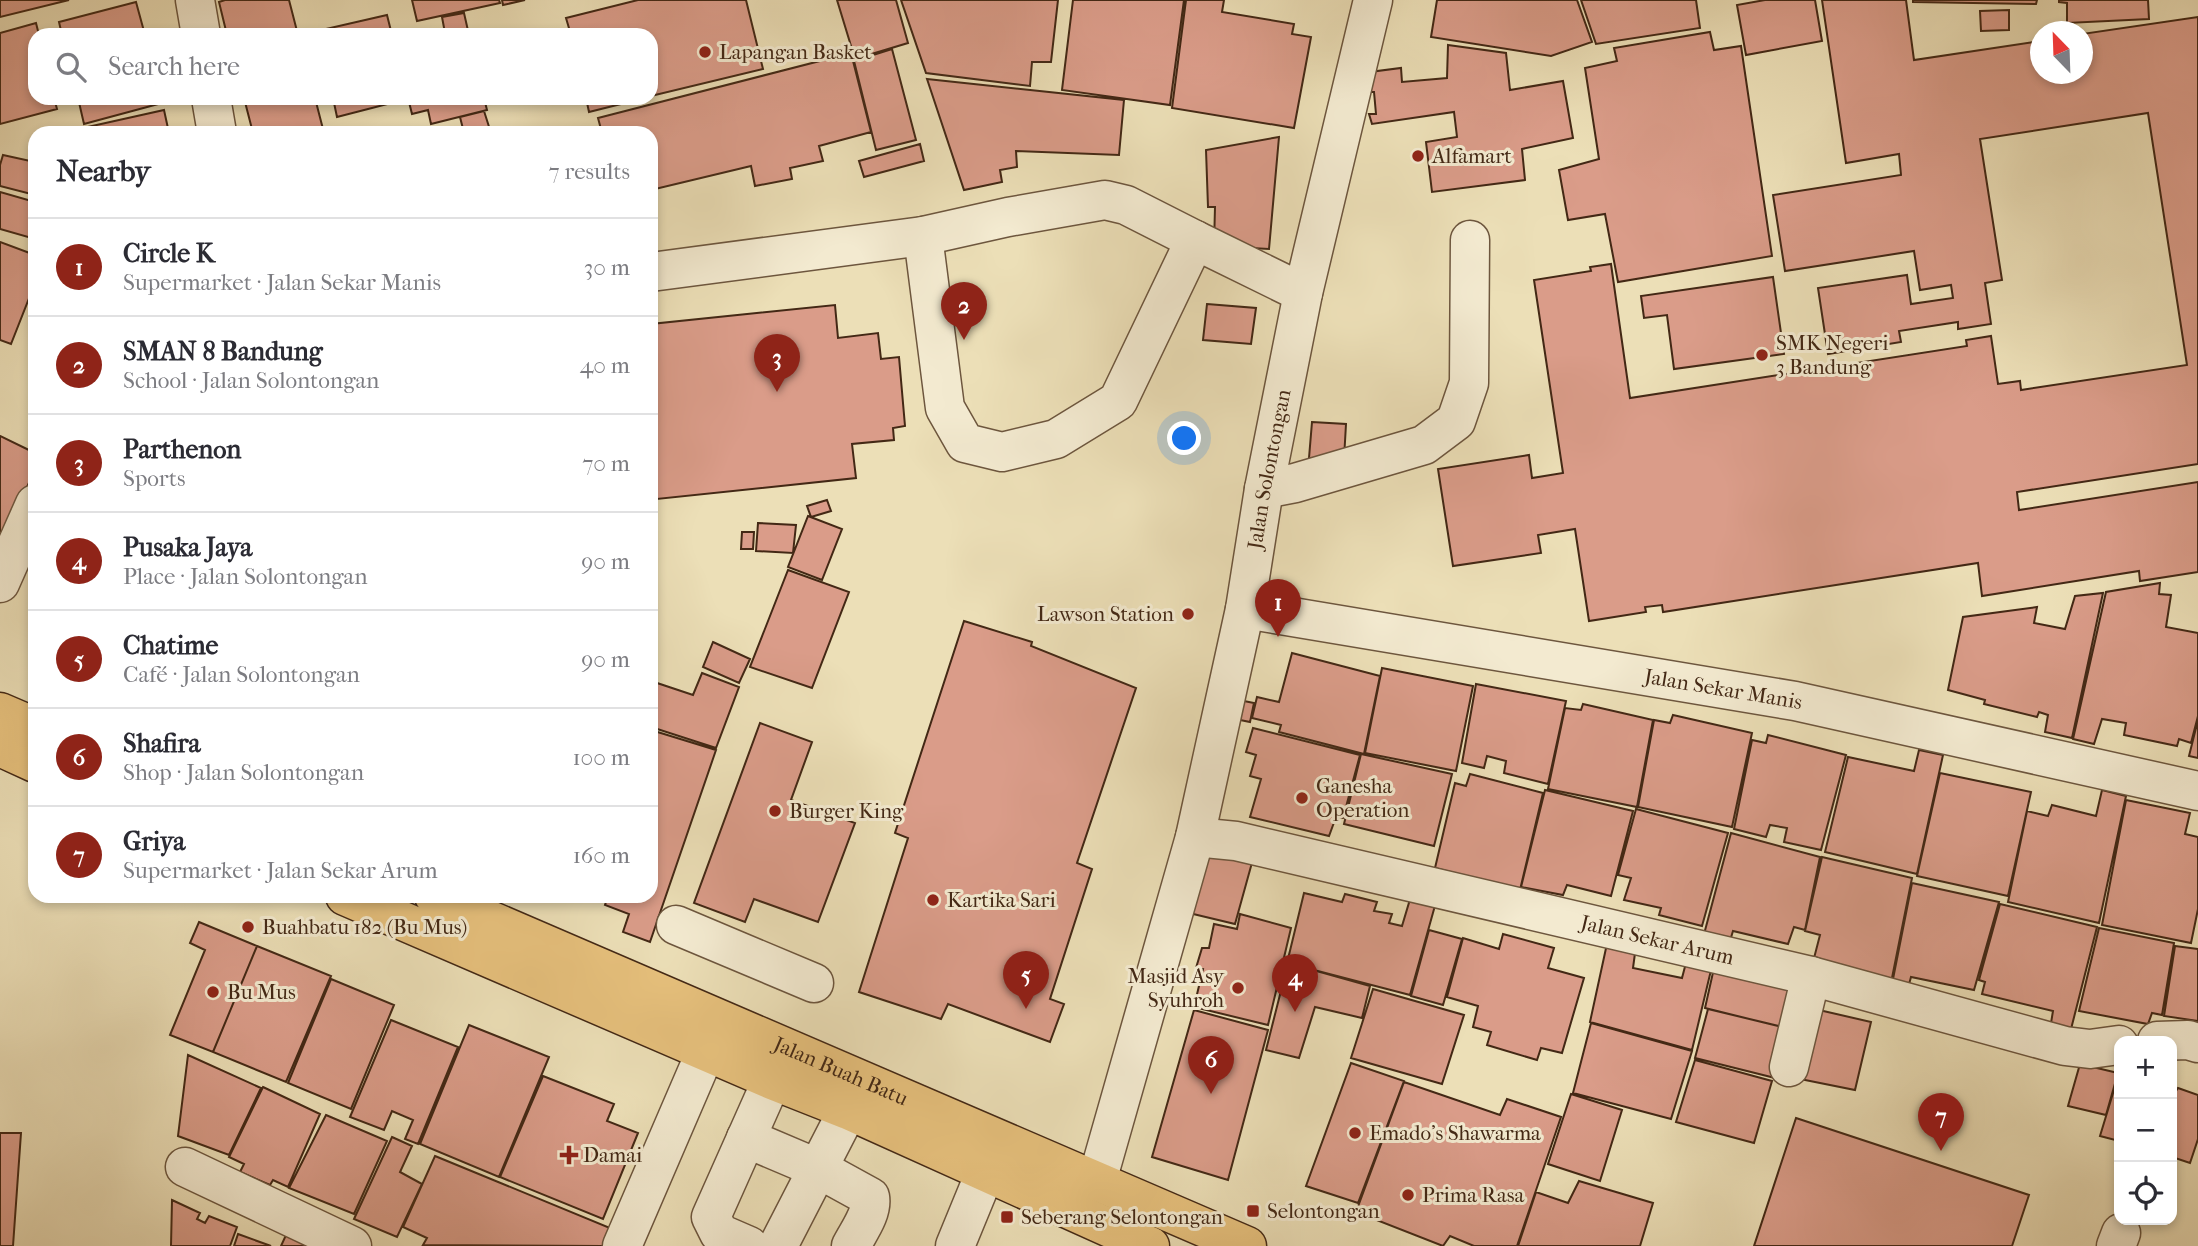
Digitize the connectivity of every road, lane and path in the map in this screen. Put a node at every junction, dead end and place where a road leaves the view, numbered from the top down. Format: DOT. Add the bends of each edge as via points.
graph roads {
  1 [pos="195,0"];
  2 [pos="1373,0"];
  3 [pos="200,28"];
  4 [pos="212,105"];
  5 [pos="216,126"];
  6 [pos="923,236"];
  7 [pos="1195,240"];
  8 [pos="1470,240"];
  9 [pos="658,271"];
  10 [pos="1303,293"];
  11 [pos="1264,489"];
  12 [pos="28,519"];
  13 [pos="0,583"];
  14 [pos="1245,609"];
  15 [pos="0,712"];
  16 [pos="28,724"];
  17 [pos="0,747"];
  18 [pos="28,759"];
  19 [pos="2198,791"];
  20 [pos="1195,837"];
  21 [pos="361,903"];
  22 [pos="450,903"];
  23 [pos="676,925"];
  24 [pos="1811,975"];
  25 [pos="814,983"];
  26 [pos="2177,1040"];
  27 [pos="2198,1043"];
  28 [pos="2114,1046"];
  29 [pos="706,1051"];
  30 [pos="1788,1068"];
  31 [pos="772,1080"];
  32 [pos="848,1110"];
  33 [pos="746,1138"];
  34 [pos="185,1167"];
  35 [pos="819,1169"];
  36 [pos="985,1173"];
  37 [pos="1097,1181"];
  38 [pos="352,1246"];
  39 [pos="622,1246"];
  40 [pos="748,1246"];
  41 [pos="778,1246"];
  42 [pos="851,1246"];
  43 [pos="955,1246"];
  44 [pos="1150,1246"];
  45 [pos="1247,1246"];
  1 -- 3 [label="street"];
  2 -- 10 [label="street, Jalan Solontongan"];
  4 -- 5 [label="street"];
  6 -- 7 [label="street" via="1105,200 1126,205"];
  6 -- 7 [label="street" via="944,408 965,443 1002,452 1056,439 1118,401"];
  6 -- 9 [label="street"];
  7 -- 10 [label="street"];
  8 -- 11 [label="street" via="1469,383 1456,421 1424,445"];
  10 -- 11 [label="street, Jalan Solontongan"];
  11 -- 14 [label="street, Jalan Solontongan"];
  12 -- 13 [label="street"];
  14 -- 19 [label="street, Jalan Sekar Manis" via="1795,701"];
  14 -- 20 [label="street, Jalan Solontongan"];
  15 -- 16 [label="main road"];
  17 -- 18 [label="main road"];
  20 -- 24 [label="street, Jalan Sekar Arum" via="1236,841"];
  20 -- 37 [label="street, Jalan Solontongan"];
  21 -- 29 [label="main road, Jalan Buah Batu"];
  22 -- 37 [label="main road, Jalan Buah Batu"];
  23 -- 25 [label="street"];
  24 -- 28 [label="street, Jalan Sekar Arum" via="2065,1046"];
  24 -- 30 [label="street"];
  26 -- 27 [label="street"];
  29 -- 31 [label="main road, Jalan Buah Batu"];
  29 -- 39 [label="street"];
  31 -- 32 [label="main road, Jalan Buah Batu"];
  31 -- 33 [label="street"];
  32 -- 35 [label="street"];
  32 -- 36 [label="main road, Jalan Buah Batu"];
  33 -- 35 [label="street"];
  33 -- 40 [label="street" via="711,1217 719,1233"];
  34 -- 38 [label="street"];
  35 -- 41 [label="street"];
  35 -- 42 [label="street" via="870,1197 868,1212"];
  36 -- 43 [label="street"];
  36 -- 44 [label="main road, Jalan Buah Batu"];
  37 -- 45 [label="main road, Jalan Buah Batu"];
}
